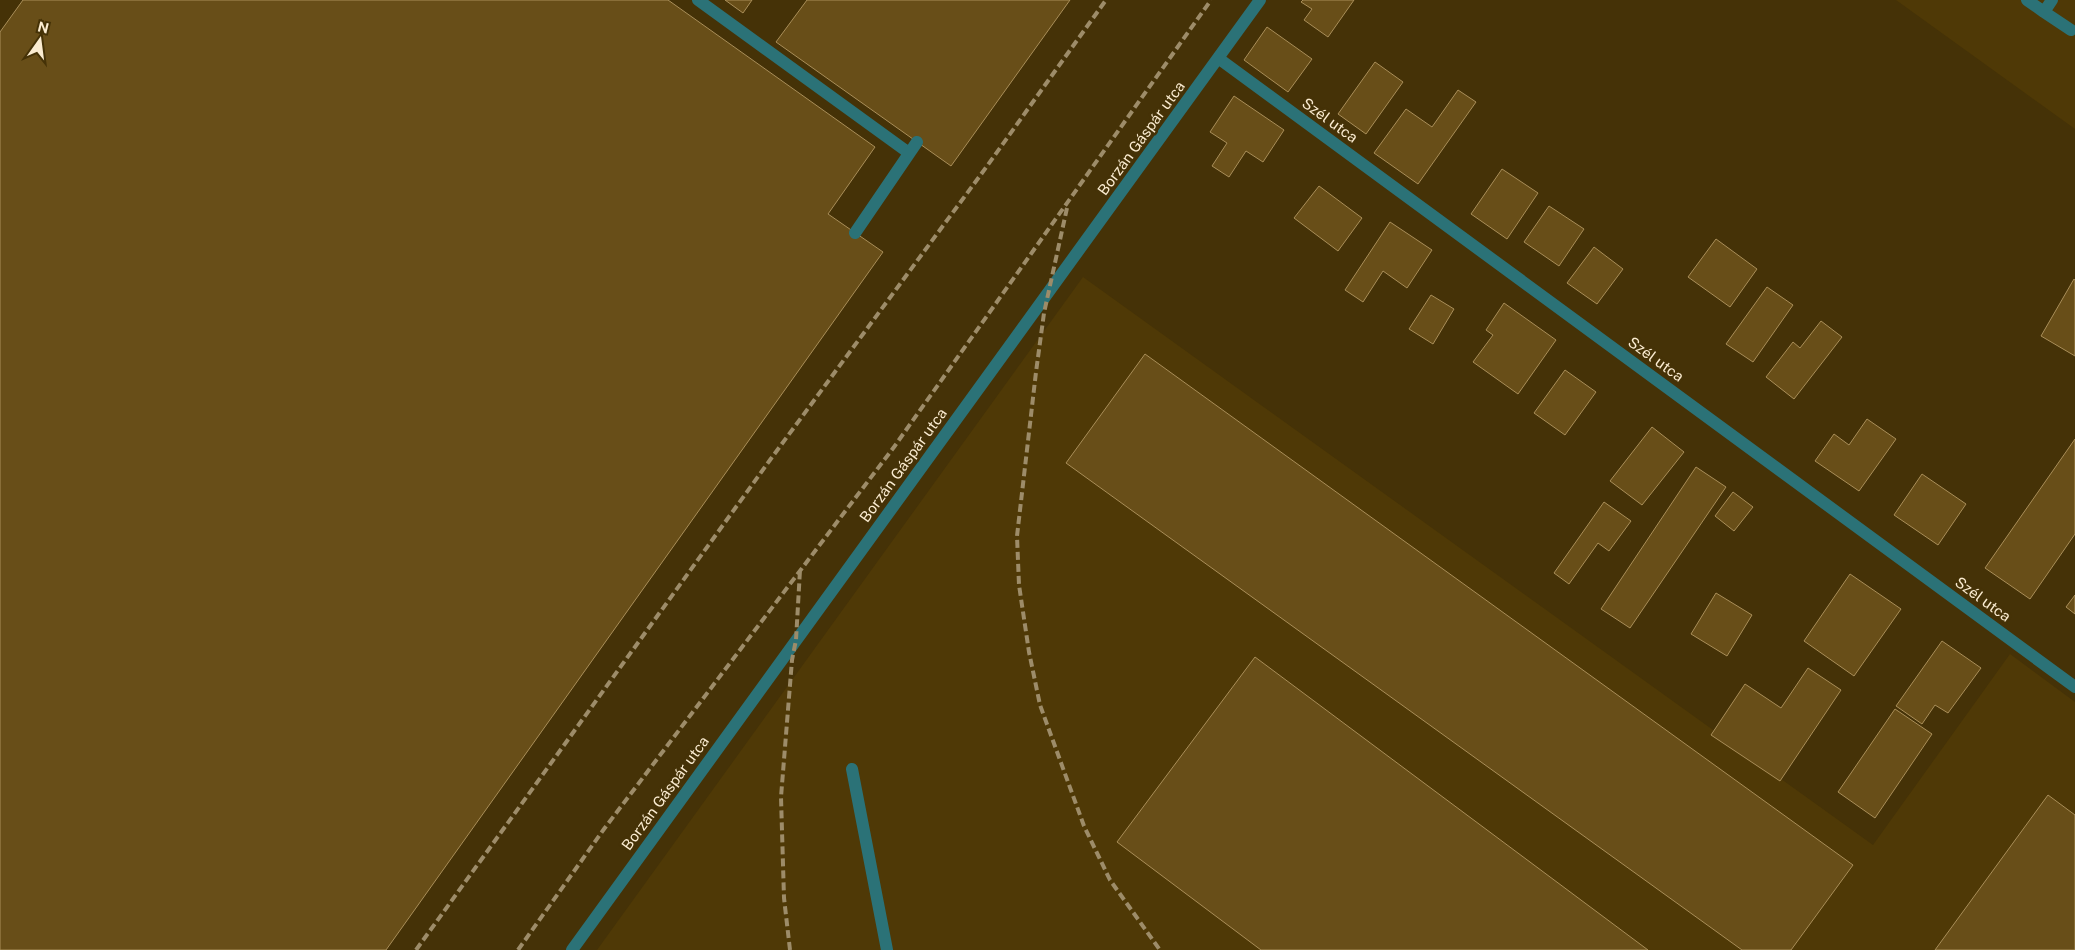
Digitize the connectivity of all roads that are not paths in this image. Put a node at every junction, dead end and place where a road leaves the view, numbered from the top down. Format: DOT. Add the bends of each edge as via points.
graph roads {
  1 [pos="698,0"];
  2 [pos="1260,0"];
  3 [pos="2027,0"];
  4 [pos="2052,0"];
  5 [pos="2044,12"];
  6 [pos="2074,29"];
  7 [pos="1218,58"];
  8 [pos="917,142"];
  9 [pos="909,153"];
  10 [pos="854,233"];
  11 [pos="2075,687"];
  12 [pos="852,769"];
  13 [pos="572,950"];
  14 [pos="887,950"];
  1 -- 9 [label="street"];
  2 -- 7 [label="street, Borzán Gáspár utca"];
  3 -- 5 [label="street"];
  4 -- 5 [label="street"];
  5 -- 6 [label="street"];
  7 -- 11 [label="street, Szél utca"];
  7 -- 13 [label="street, Borzán Gáspár utca"];
  8 -- 9 [label="street"];
  9 -- 10 [label="street"];
  12 -- 14 [label="street"];
}
